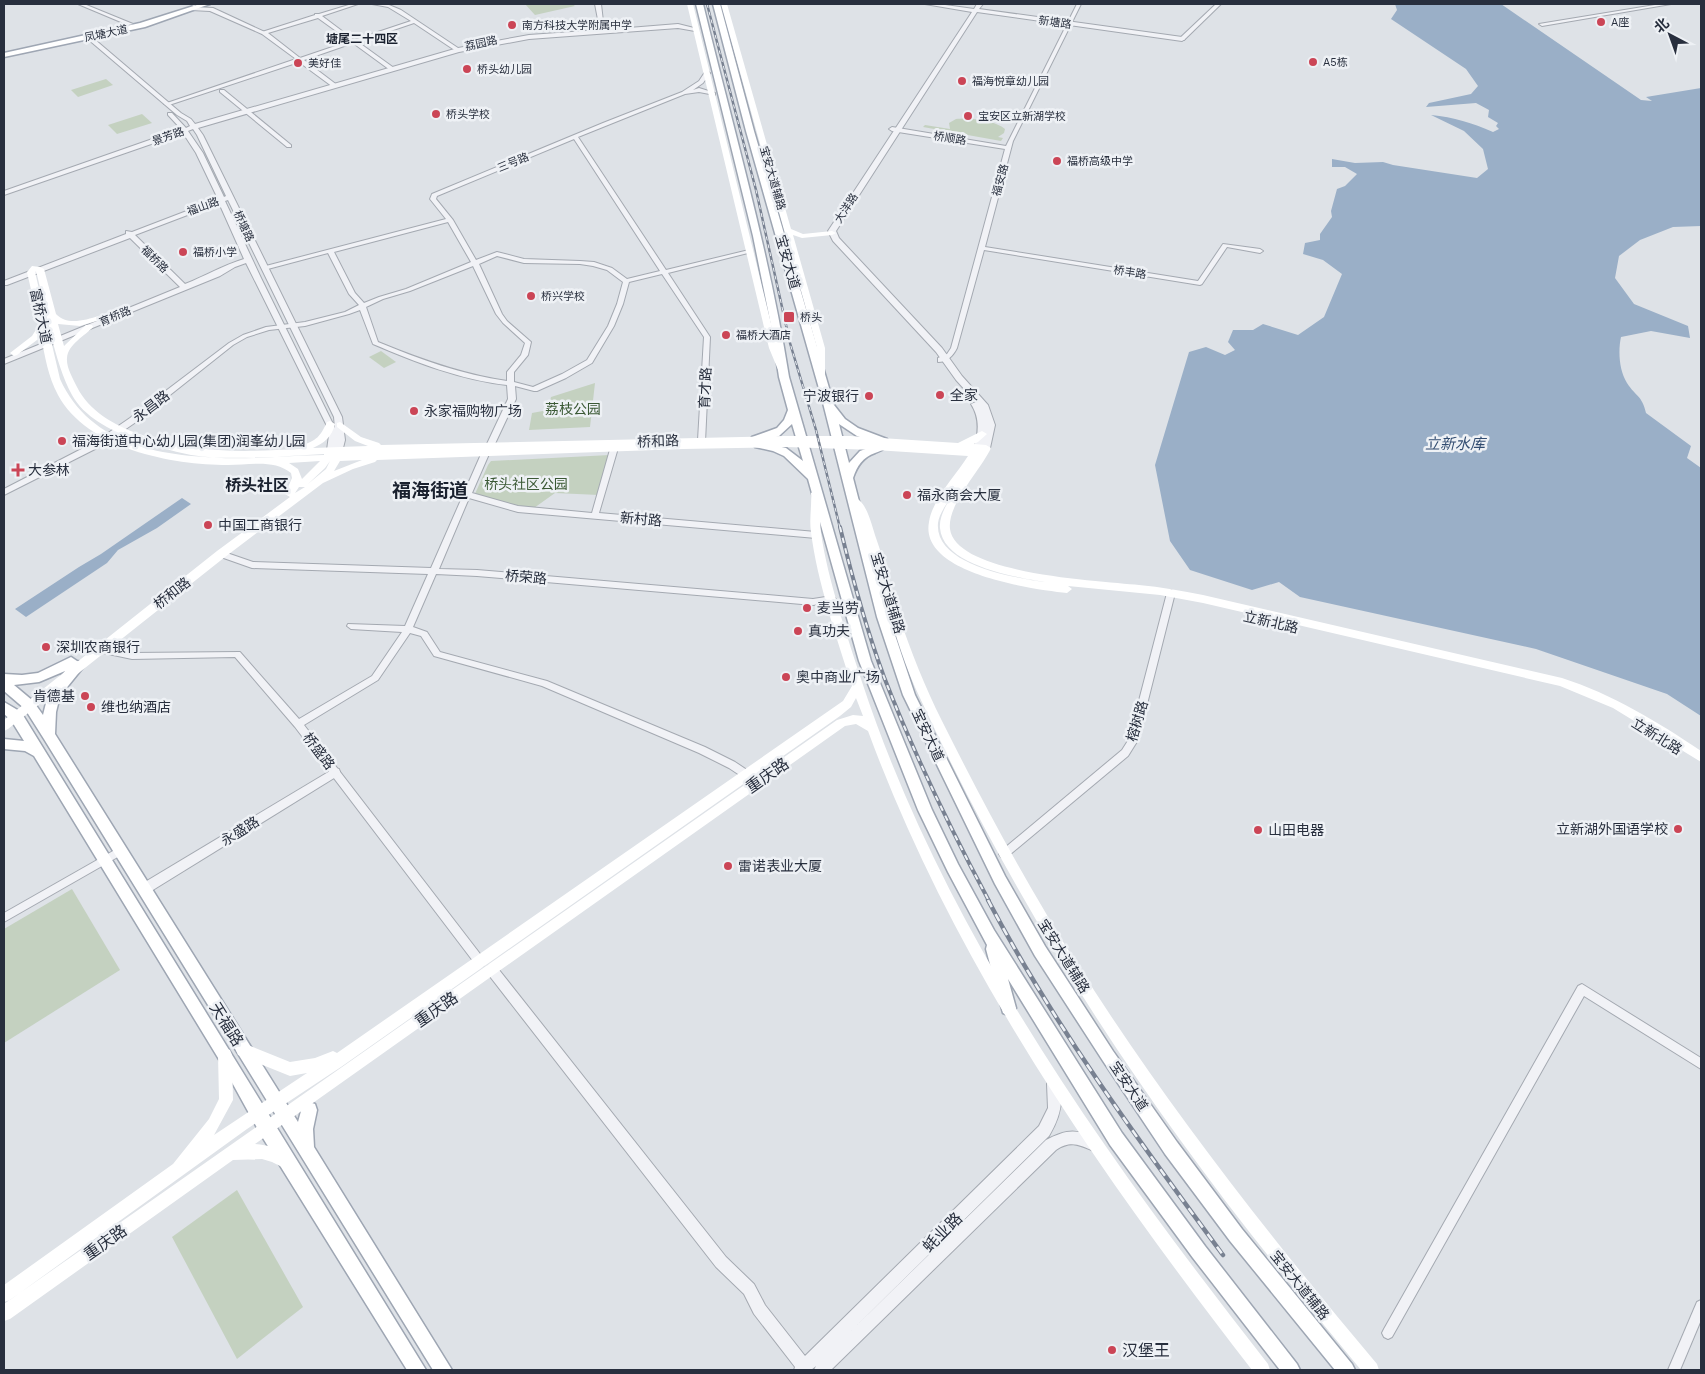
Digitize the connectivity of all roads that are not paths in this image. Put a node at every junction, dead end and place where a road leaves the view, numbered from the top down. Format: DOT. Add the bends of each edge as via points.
graph roads {
  1 [pos="80,4"];
  2 [pos="206,4"];
  3 [pos="212,4"];
  4 [pos="356,4"];
  5 [pos="374,4"];
  6 [pos="598,4"];
  7 [pos="690,4"];
  8 [pos="699,4"];
  9 [pos="716,4"];
  10 [pos="724,4"];
  11 [pos="928,4"];
  12 [pos="980,4"];
  13 [pos="1079,4"];
  14 [pos="1219,4"];
  15 [pos="1633,4"];
  16 [pos="1669,4"];
  17 [pos="195,5"];
  18 [pos="974,8"];
  19 [pos="1643,8"];
  20 [pos="317,16"];
  21 [pos="693,18"];
  22 [pos="415,21"];
  23 [pos="130,24"];
  24 [pos="1068,24"];
  25 [pos="1542,24"];
  26 [pos="602,29"];
  27 [pos="695,29"];
  28 [pos="266,35"];
  29 [pos="87,38"];
  30 [pos="1182,39"];
  31 [pos="354,42"];
  32 [pos="457,50"];
  33 [pos="4,51"];
  34 [pos="4,55"];
  35 [pos="299,60"];
  36 [pos="392,68"];
  37 [pos="707,74"];
  38 [pos="334,85"];
  39 [pos="222,91"];
  40 [pos="684,92"];
  41 [pos="713,94"];
  42 [pos="192,95"];
  43 [pos="168,104"];
  44 [pos="245,110"];
  45 [pos="193,126"];
  46 [pos="185,129"];
  47 [pos="895,129"];
  48 [pos="575,137"];
  49 [pos="289,146"];
  50 [pos="1008,148"];
  51 [pos="4,192"];
  52 [pos="231,197"];
  53 [pos="221,200"];
  54 [pos="450,220"];
  55 [pos="788,230"];
  56 [pos="130,234"];
  57 [pos="830,234"];
  58 [pos="792,244"];
  59 [pos="981,248"];
  60 [pos="330,251"];
  61 [pos="1260,251"];
  62 [pos="748,252"];
  63 [pos="249,260"];
  64 [pos="475,263"];
  65 [pos="225,268"];
  66 [pos="264,268"];
  67 [pos="35,270"];
  68 [pos="663,272"];
  69 [pos="4,281"];
  70 [pos="626,281"];
  71 [pos="182,285"];
  72 [pos="362,308"];
  73 [pos="51,314"];
  74 [pos="99,319"];
  75 [pos="43,326"];
  76 [pos="293,326"];
  77 [pos="89,327"];
  78 [pos="282,327"];
  79 [pos="57,338"];
  80 [pos="47,342"];
  81 [pos="14,353"];
  82 [pos="4,358"];
  83 [pos="62,359"];
  84 [pos="942,359"];
  85 [pos="4,362"];
  86 [pos="67,376"];
  87 [pos="784,378"];
  88 [pos="55,379"];
  89 [pos="823,382"];
  90 [pos="510,384"];
  91 [pos="828,399"];
  92 [pos="794,408"];
  93 [pos="330,424"];
  94 [pos="340,425"];
  95 [pos="118,430"];
  96 [pos="982,434"];
  97 [pos="109,436"];
  98 [pos="702,440"];
  99 [pos="757,442"];
  100 [pos="803,442"];
  101 [pos="838,442"];
  102 [pos="882,444"];
  103 [pos="614,448"];
  104 [pos="951,449"];
  105 [pos="488,450"];
  106 [pos="980,450"];
  107 [pos="295,451"];
  108 [pos="385,452"];
  109 [pos="334,454"];
  110 [pos="251,458"];
  111 [pos="275,461"];
  112 [pos="966,467"];
  113 [pos="848,484"];
  114 [pos="815,487"];
  115 [pos="308,490"];
  116 [pos="5,491"];
  117 [pos="290,494"];
  118 [pos="468,496"];
  119 [pos="595,515"];
  120 [pos="816,535"];
  121 [pos="222,554"];
  122 [pos="432,573"];
  123 [pos="1171,597"];
  124 [pos="832,599"];
  125 [pos="352,626"];
  126 [pos="408,629"];
  127 [pos="99,649"];
  128 [pos="75,664"];
  129 [pos="4,679"];
  130 [pos="4,684"];
  131 [pos="857,688"];
  132 [pos="26,703"];
  133 [pos="8,713"];
  134 [pos="298,724"];
  135 [pos="4,726"];
  136 [pos="871,727"];
  137 [pos="49,735"];
  138 [pos="4,744"];
  139 [pos="796,748"];
  140 [pos="38,753"];
  141 [pos="1701,756"];
  142 [pos="1701,764"];
  143 [pos="335,772"];
  144 [pos="747,776"];
  145 [pos="120,851"];
  146 [pos="1004,854"];
  147 [pos="104,860"];
  148 [pos="144,889"];
  149 [pos="4,918"];
  150 [pos="989,935"];
  151 [pos="480,962"];
  152 [pos="492,970"];
  153 [pos="1008,1008"];
  154 [pos="358,1047"];
  155 [pos="243,1050"];
  156 [pos="225,1055"];
  157 [pos="1701,1064"];
  158 [pos="338,1079"];
  159 [pos="1052,1080"];
  160 [pos="278,1101"];
  161 [pos="309,1110"];
  162 [pos="258,1114"];
  163 [pos="286,1115"];
  164 [pos="267,1129"];
  165 [pos="1095,1145"];
  166 [pos="308,1152"];
  167 [pos="223,1159"];
  168 [pos="291,1167"];
  169 [pos="174,1174"];
  170 [pos="4,1294"];
  171 [pos="1701,1306"];
  172 [pos="4,1314"];
  173 [pos="1388,1333"];
  174 [pos="803,1369"];
  175 [pos="417,1370"];
  176 [pos="442,1370"];
  177 [pos="821,1370"];
  178 [pos="1262,1370"];
  179 [pos="1291,1370"];
  180 [pos="1346,1370"];
  181 [pos="1371,1370"];
  182 [pos="1674,1370"];
  1 -- 23 [label="street"];
  2 -- 17 [label="main road, 凤塘大道"];
  3 -- 28 [label="street" via="214,8 266,29"];
  4 -- 20 [label="street"];
  5 -- 22 [label="street" via="390,6"];
  6 -- 26 [label="street"];
  7 -- 21 [label="main road"];
  8 -- 87 [label="main road, 宝安大道" via="748,196"];
  9 -- 89 [label="main road, 宝安大道"];
  10 -- 55 [label="main road, 宝安大道辅路"];
  11 -- 18 [label="street, 新塘路"];
  12 -- 18 [label="street, 大洋路"];
  13 -- 24 [label="street, 福安路"];
  14 -- 30 [label="street"];
  15 -- 19 [label="street"];
  16 -- 19 [label="street"];
  17 -- 23 [label="main road, 凤塘大道"];
  17 -- 28 [label="street"];
  17 -- 29 [label="main road, 凤塘大道" via="100,38"];
  18 -- 24 [label="street, 新塘路"];
  18 -- 47 [label="street, 大洋路"];
  19 -- 25 [label="street"];
  20 -- 28 [label="street"];
  20 -- 31 [label="street"];
  21 -- 26 [label="street, 荔园路" via="678,24"];
  21 -- 27 [label="main road"];
  22 -- 31 [label="street"];
  22 -- 32 [label="street"];
  23 -- 29 [label="main road, 凤塘大道"];
  24 -- 30 [label="street, 新塘路"];
  24 -- 50 [label="street, 福安路"];
  26 -- 32 [label="street, 荔园路" via="524,35"];
  27 -- 32 [label="street, 荔园路" via="678,26 529,37"];
  27 -- 37 [label="main road"];
  28 -- 35 [label="street"];
  29 -- 33 [label="main road, 凤塘大道"];
  29 -- 34 [label="main road, 凤塘大道"];
  29 -- 43 [label="street, 桥塘路"];
  29 -- 46 [label="street, 桥塘路"];
  31 -- 35 [label="street"];
  31 -- 36 [label="street"];
  32 -- 36 [label="street, 荔园路"];
  35 -- 38 [label="street"];
  35 -- 42 [label="street"];
  36 -- 38 [label="street, 荔园路"];
  37 -- 40 [label="street, 三号路"];
  37 -- 41 [label="main road"];
  38 -- 44 [label="street, 景芳路"];
  39 -- 44 [label="street"];
  40 -- 41 [label="street, 三号路" via="699,90"];
  40 -- 48 [label="street, 三号路"];
  41 -- 62 [label="main road"];
  42 -- 43 [label="street"];
  43 -- 45 [label="street, 桥塘路"];
  44 -- 45 [label="street, 景芳路"];
  44 -- 49 [label="street"];
  45 -- 46 [label="street, 景芳路"];
  45 -- 52 [label="street, 桥塘路"];
  46 -- 51 [label="street, 景芳路"];
  46 -- 53 [label="street, 桥塘路"];
  47 -- 50 [label="street, 桥顺路"];
  47 -- 57 [label="street, 大洋路"];
  48 -- 54 [label="street, 三号路" via="434,195 434,200"];
  48 -- 68 [label="street"];
  50 -- 59 [label="street, 福安路"];
  52 -- 53 [label="street, 福山路"];
  52 -- 66 [label="street, 桥塘路"];
  53 -- 56 [label="street, 福山路"];
  53 -- 63 [label="street, 桥塘路"];
  54 -- 60 [label="street"];
  54 -- 64 [label="street"];
  55 -- 57 [label="main road" via="802,236"];
  55 -- 58 [label="main road, 宝安大道辅路"];
  56 -- 67 [label="street, 福山路"];
  56 -- 71 [label="street, 福桥路"];
  57 -- 58 [label="main road" via="804,238"];
  57 -- 84 [label="street, 大洋路"];
  58 -- 89 [label="main road, 宝安大道辅路" via="821,348"];
  59 -- 61 [label="street, 桥丰路" via="1200,283 1225,245"];
  59 -- 84 [label="street, 福安路" via="952,354"];
  60 -- 66 [label="street"];
  60 -- 72 [label="street"];
  62 -- 68 [label="street"];
  62 -- 87 [label="main road"];
  63 -- 65 [label="street, 育桥路"];
  63 -- 78 [label="street, 桥塘路"];
  64 -- 70 [label="street, 永昌路" via="497,254 510,260 588,264 608,268"];
  64 -- 72 [label="street, 永昌路"];
  64 -- 90 [label="street" via="499,314 528,342 524,357 510,372"];
  65 -- 71 [label="street, 育桥路"];
  65 -- 77 [label="street, 育桥路"];
  66 -- 76 [label="street, 桥塘路"];
  67 -- 69 [label="street, 福山路"];
  67 -- 73 [label="main road, 富桥大道"];
  67 -- 75 [label="main road, 富桥大道"];
  68 -- 70 [label="street"];
  68 -- 98 [label="street, 育才路" via="707,337"];
  70 -- 90 [label="street" via="611,326 590,361 534,389"];
  71 -- 74 [label="street, 育桥路"];
  72 -- 76 [label="street, 永昌路"];
  72 -- 90 [label="street" via="375,343 418,361"];
  73 -- 74 [label="main road" via="66,323"];
  73 -- 79 [label="main road, 富桥大道"];
  74 -- 79 [label="street, 育桥路"];
  75 -- 80 [label="main road, 富桥大道"];
  75 -- 81 [label="main road" via="36,338"];
  76 -- 78 [label="street, 永昌路"];
  76 -- 94 [label="street, 桥塘路"];
  77 -- 79 [label="street, 育桥路"];
  77 -- 83 [label="main road" via="69,344"];
  78 -- 93 [label="street, 桥塘路"];
  78 -- 95 [label="street, 永昌路" via="268,328 238,340"];
  79 -- 80 [label="street, 育桥路"];
  79 -- 83 [label="main road, 富桥大道"];
  80 -- 81 [label="street, 育桥路"];
  80 -- 85 [label="street, 育桥路"];
  80 -- 88 [label="main road, 富桥大道"];
  81 -- 82 [label="street, 育桥路"];
  83 -- 86 [label="main road, 富桥大道"];
  84 -- 96 [label="street, 大洋路" via="980,410"];
  84 -- 106 [label="street, 大洋路" via="987,410 991,425"];
  86 -- 88 [label="street"];
  86 -- 95 [label="main road, 富桥大道" via="82,402"];
  87 -- 92 [label="main road, 宝安大道"];
  88 -- 97 [label="main road, 富桥大道" via="70,407"];
  89 -- 91 [label="main road, 宝安大道"];
  90 -- 105 [label="street" via="512,398"];
  91 -- 101 [label="main road, 宝安大道"];
  91 -- 102 [label="main road" via="836,415 846,425"];
  92 -- 99 [label="main road" via="784,429"];
  92 -- 100 [label="main road, 宝安大道"];
  93 -- 107 [label="main road" via="322,439"];
  93 -- 109 [label="street, 桥塘路"];
  94 -- 108 [label="main road" via="358,439"];
  94 -- 109 [label="street, 桥塘路"];
  95 -- 97 [label="street, 永昌路"];
  95 -- 110 [label="main road, 富桥大道" via="150,443 177,449"];
  96 -- 104 [label="main road"];
  96 -- 106 [label="street, 大洋路"];
  97 -- 110 [label="main road, 富桥大道" via="170,456 216,462"];
  97 -- 116 [label="street, 永昌路"];
  98 -- 99 [label="main road, 桥和路"];
  98 -- 105 [label="main road, 桥和路"];
  99 -- 100 [label="main road, 桥和路"];
  99 -- 103 [label="main road, 桥和路"];
  99 -- 114 [label="main road" via="785,451 800,464"];
  100 -- 101 [label="main road, 桥和路"];
  100 -- 114 [label="main road, 宝安大道"];
  101 -- 102 [label="main road, 桥和路"];
  101 -- 113 [label="main road, 宝安大道"];
  102 -- 104 [label="main road, 桥和路"];
  102 -- 113 [label="main road" via="857,458 852,464"];
  103 -- 105 [label="main road, 桥和路"];
  103 -- 119 [label="street"];
  104 -- 106 [label="main road, 桥和路"];
  104 -- 112 [label="main road"];
  105 -- 108 [label="main road, 桥和路"];
  105 -- 118 [label="street"];
  106 -- 112 [label="main road, 立新北路"];
  106 -- 123 [label="main road, 立新北路" via="945,518 947,536 964,553 990,566 1025,575"];
  107 -- 109 [label="main road, 富桥大道"];
  107 -- 110 [label="main road, 富桥大道"];
  108 -- 109 [label="main road, 桥和路"];
  108 -- 115 [label="main road"];
  109 -- 111 [label="main road, 富桥大道"];
  109 -- 115 [label="main road, 桥和路" via="329,471"];
  109 -- 117 [label="main road, 桥和路"];
  110 -- 111 [label="main road, 富桥大道"];
  111 -- 117 [label="main road" via="292,468 297,474 297,482"];
  112 -- 123 [label="main road, 立新北路" via="932,525 939,545 957,561 985,574 1023,583"];
  113 -- 146 [label="main road, 宝安大道辅路" via="871,533 905,649 929,707"];
  113 -- 180 [label="main road, 宝安大道" via="883,617 909,695 955,793 1036,943 1171,1148 1236,1235"];
  114 -- 120 [label="main road"];
  114 -- 150 [label="main road, 宝安大道" via="865,662 881,704 925,810"];
  115 -- 121 [label="main road, 桥和路"];
  117 -- 128 [label="main road, 桥和路"];
  118 -- 119 [label="street, 新村路" via="518,509"];
  118 -- 122 [label="street"];
  119 -- 120 [label="street, 新村路"];
  120 -- 124 [label="main road"];
  121 -- 122 [label="street, 桥荣路" via="252,565"];
  121 -- 127 [label="main road, 桥和路"];
  122 -- 124 [label="street, 桥荣路" via="813,602"];
  122 -- 126 [label="street"];
  123 -- 141 [label="main road, 立新北路" via="1562,682 1627,710"];
  123 -- 142 [label="main road, 立新北路" via="1561,688 1629,718"];
  123 -- 146 [label="street, 榕树路" via="1133,740 1125,752"];
  124 -- 131 [label="main road"];
  125 -- 126 [label="street"];
  126 -- 134 [label="street" via="375,678"];
  126 -- 144 [label="street" via="424,634 437,654 544,683 702,750"];
  127 -- 128 [label="main road, 桥和路"];
  127 -- 134 [label="street, 桥盛路" via="132,656 237,654"];
  128 -- 129 [label="main road" via="32,679"];
  128 -- 132 [label="main road, 桥和路"];
  128 -- 137 [label="main road" via="50,703 47,716"];
  130 -- 132 [label="main road, 天福路"];
  131 -- 136 [label="main road"];
  131 -- 139 [label="main road, 重庆路" via="842,709"];
  132 -- 133 [label="main road, 桥和路"];
  132 -- 137 [label="main road, 天福路"];
  133 -- 135 [label="main road, 桥和路"];
  133 -- 140 [label="main road, 天福路"];
  134 -- 143 [label="street, 桥盛路"];
  136 -- 139 [label="main road, 重庆路" via="858,719 845,721"];
  136 -- 153 [label="main road" via="936,874"];
  137 -- 145 [label="main road, 天福路"];
  138 -- 140 [label="main road" via="27,746"];
  139 -- 144 [label="main road, 重庆路"];
  139 -- 152 [label="main road, 重庆路"];
  140 -- 147 [label="main road, 天福路"];
  143 -- 148 [label="street, 永盛路"];
  143 -- 151 [label="street, 桥盛路"];
  144 -- 151 [label="main road, 重庆路"];
  145 -- 147 [label="street"];
  145 -- 148 [label="main road, 天福路"];
  146 -- 181 [label="main road, 宝安大道辅路" via="1092,1001 1201,1158 1296,1282"];
  147 -- 149 [label="street"];
  147 -- 156 [label="main road, 天福路"];
  148 -- 155 [label="main road, 天福路"];
  150 -- 153 [label="main road"];
  150 -- 179 [label="main road, 宝安大道" via="1116,1139"];
  151 -- 154 [label="main road, 重庆路"];
  152 -- 158 [label="main road, 重庆路"];
  152 -- 174 [label="street" via="721,1262 742,1280"];
  153 -- 159 [label="main road"];
  154 -- 155 [label="main road" via="316,1066 290,1069"];
  154 -- 160 [label="main road, 重庆路"];
  155 -- 160 [label="main road, 天福路"];
  156 -- 162 [label="main road, 天福路"];
  156 -- 169 [label="main road" via="226,1100 214,1124"];
  157 -- 173 [label="street" via="1582,989"];
  158 -- 161 [label="main road" via="315,1099"];
  158 -- 163 [label="main road, 重庆路"];
  159 -- 165 [label="main road"];
  159 -- 174 [label="street, 蚝业路" via="1056,1101 1054,1113 1044,1130"];
  160 -- 162 [label="main road, 重庆路"];
  160 -- 163 [label="main road, 天福路"];
  161 -- 166 [label="main road" via="305,1129"];
  162 -- 164 [label="main road, 天福路"];
  162 -- 169 [label="main road, 重庆路"];
  163 -- 164 [label="main road, 重庆路"];
  163 -- 166 [label="main road, 天福路"];
  164 -- 167 [label="main road, 重庆路"];
  164 -- 168 [label="main road, 天福路"];
  165 -- 177 [label="street, 蚝业路" via="1078,1136 1068,1136 1051,1145"];
  165 -- 178 [label="main road" via="1145,1217"];
  166 -- 176 [label="main road, 天福路"];
  167 -- 168 [label="main road" via="251,1150 260,1151 276,1156"];
  167 -- 172 [label="main road, 重庆路"];
  168 -- 175 [label="main road, 天福路"];
  169 -- 170 [label="main road, 重庆路"];
  171 -- 182 [label="street"];
}
